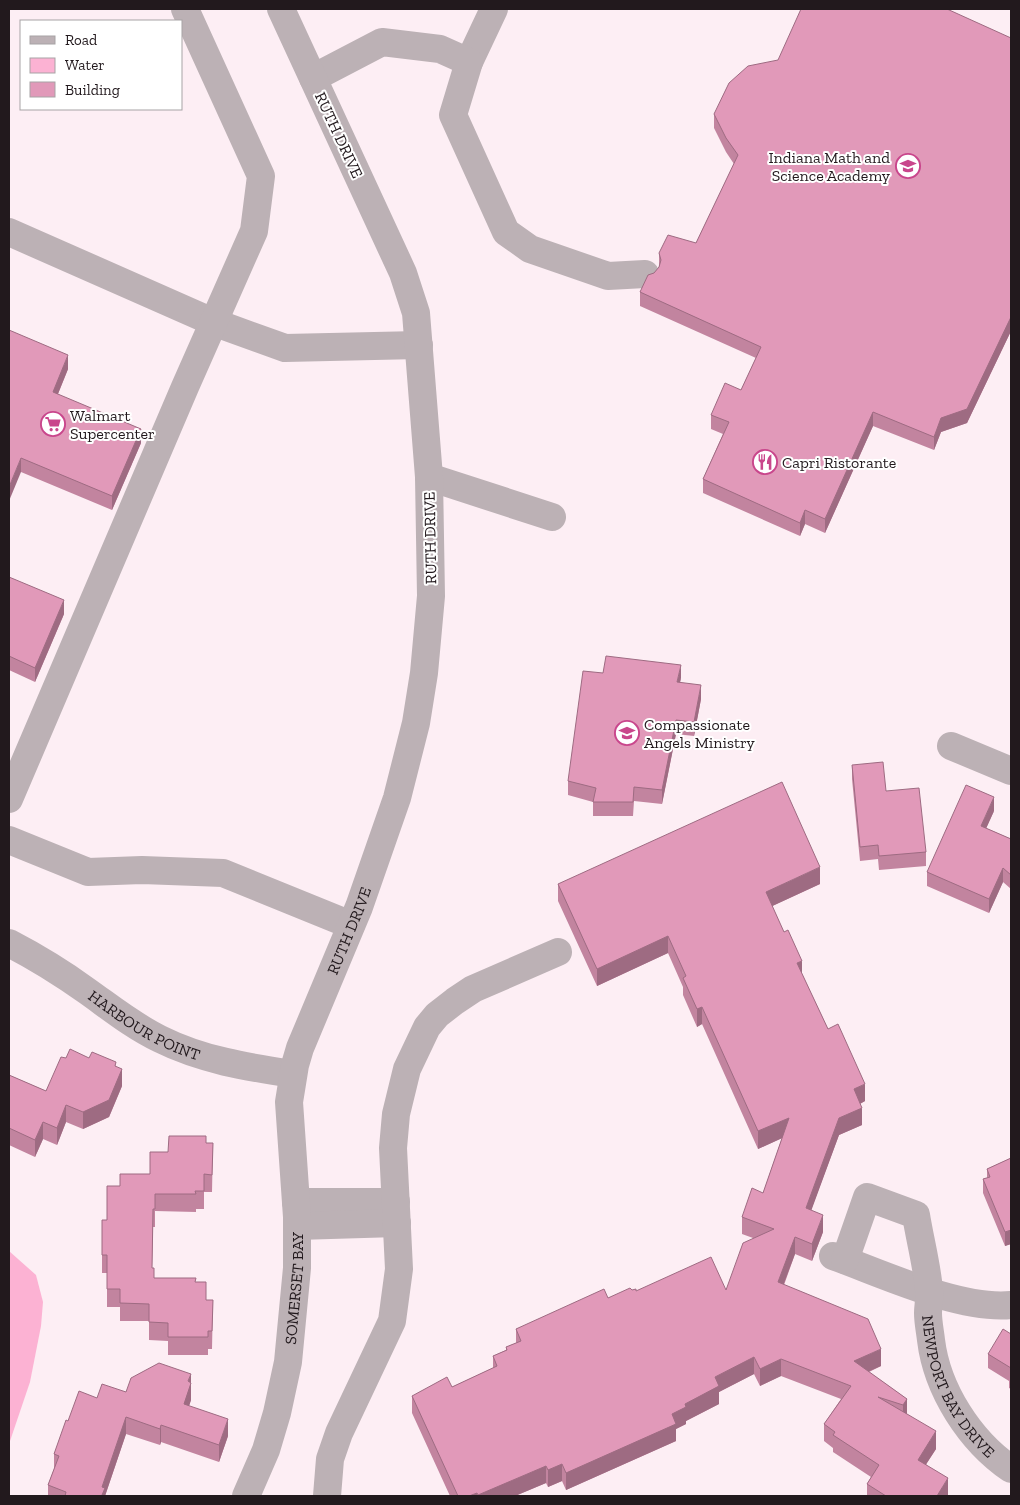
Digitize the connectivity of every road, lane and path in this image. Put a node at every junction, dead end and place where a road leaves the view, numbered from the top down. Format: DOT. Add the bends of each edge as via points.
graph roads {
  1 [pos="184,9"];
  2 [pos="281,9"];
  3 [pos="494,9"];
  4 [pos="469,62"];
  5 [pos="313,78"];
  6 [pos="9,232"];
  7 [pos="645,274"];
  8 [pos="213,322"];
  9 [pos="420,345"];
  10 [pos="429,477"];
  11 [pos="552,517"];
  12 [pos="951,746"];
  13 [pos="1011,771"];
  14 [pos="9,799"];
  15 [pos="9,840"];
  16 [pos="351,925"];
  17 [pos="9,943"];
  18 [pos="558,952"];
  19 [pos="293,1074"];
  20 [pos="397,1213"];
  21 [pos="296,1214"];
  22 [pos="929,1291"];
  23 [pos="1011,1305"];
  24 [pos="1011,1469"];
  25 [pos="246,1496"];
  26 [pos="327,1496"];
  1 -- 8 [label="street" via="261,176 254,231"];
  2 -- 5 [label="street, RUTH DRIVE"];
  3 -- 4 [label="street"];
  4 -- 5 [label="street" via="440,49 382,42"];
  4 -- 7 [label="street" via="453,115 506,232 530,249 608,276"];
  5 -- 9 [label="street, RUTH DRIVE" via="403,273 416,313"];
  6 -- 8 [label="street"];
  8 -- 9 [label="street" via="285,348"];
  8 -- 14 [label="street"];
  9 -- 10 [label="street, RUTH DRIVE"];
  10 -- 11 [label="street"];
  10 -- 16 [label="street, RUTH DRIVE" via="431,596 416,723 397,798"];
  12 -- 13 [label="street"];
  15 -- 16 [label="street" via="88,872 224,873"];
  16 -- 19 [label="street, RUTH DRIVE" via="300,1048"];
  17 -- 19 [label="street, HARBOUR POINT" via="58,971 160,1039 207,1058"];
  18 -- 20 [label="street" via="473,989 437,1016 427,1028 407,1069 396,1114 393,1148"];
  19 -- 21 [label="street, SOMERSET BAY" via="289,1102"];
  20 -- 21 [label="street"];
  20 -- 26 [label="street" via="399,1269 392,1322 339,1433 330,1459"];
  21 -- 25 [label="street, SOMERSET BAY" via="297,1268 284,1388 266,1450"];
  22 -- 22 [label="street, NEWPORT BAY DRIVE" via="839,1258 867,1197 916,1216"];
  22 -- 23 [label="street, NEWPORT BAY DRIVE" via="974,1302"];
  22 -- 24 [label="street, NEWPORT BAY DRIVE" via="932,1352 948,1394 975,1436"];
}
